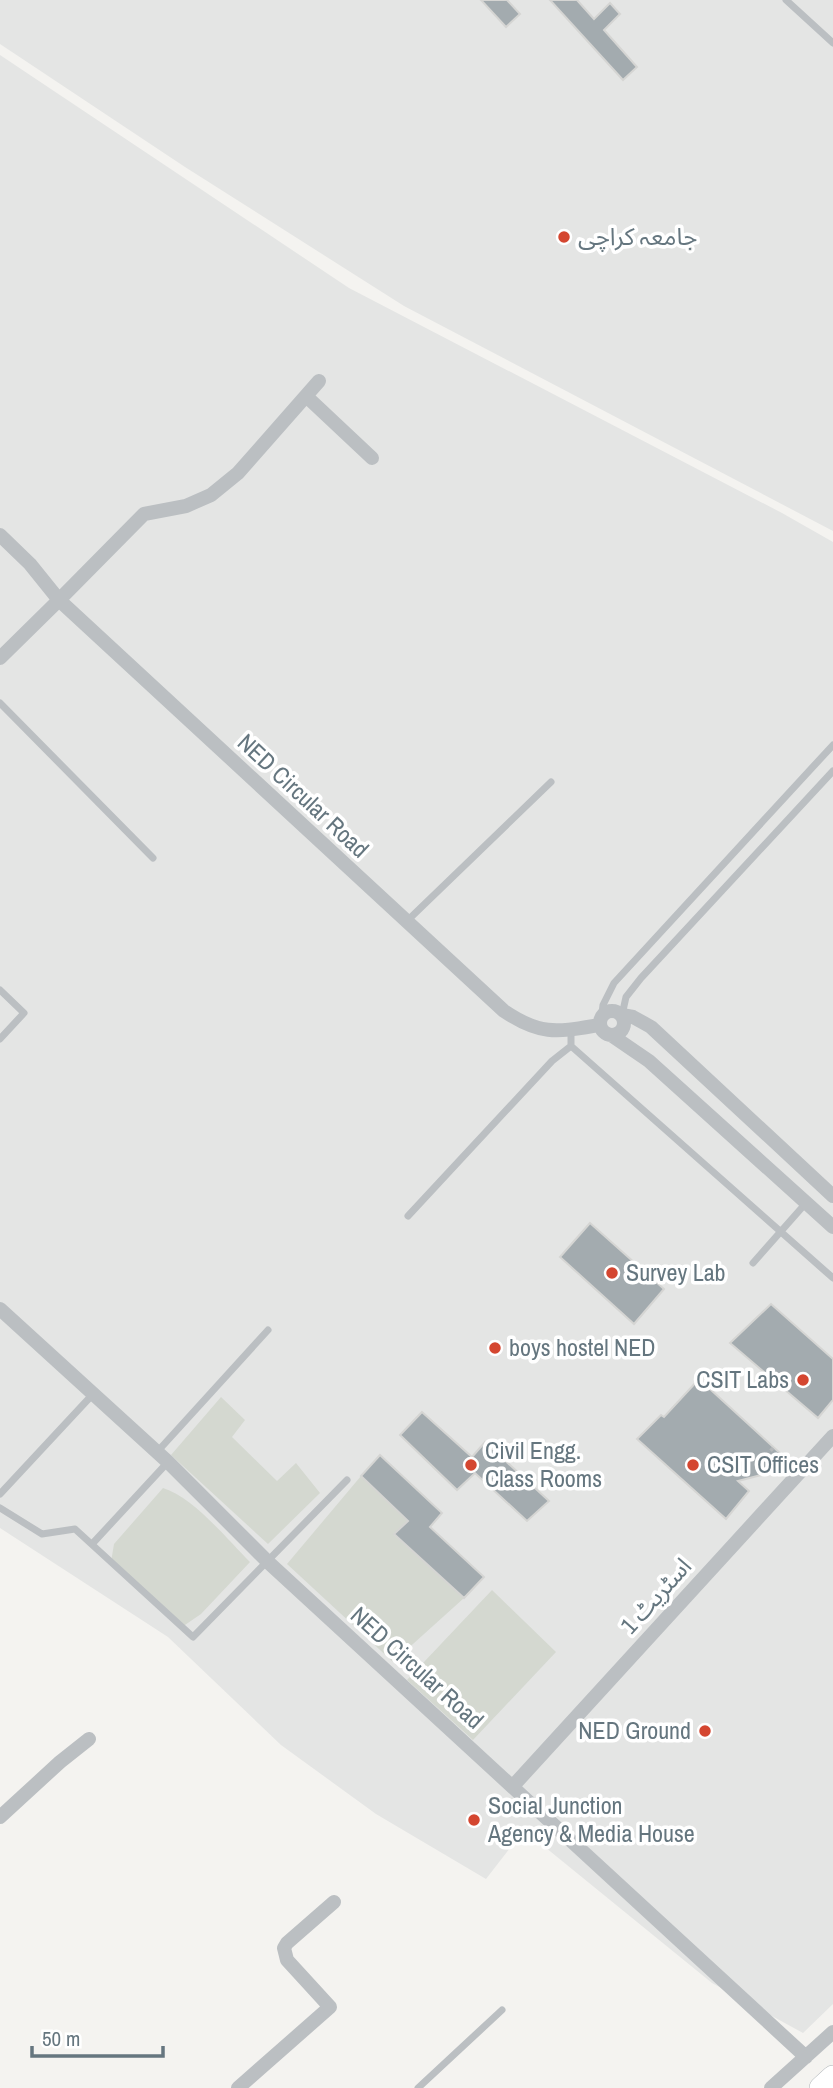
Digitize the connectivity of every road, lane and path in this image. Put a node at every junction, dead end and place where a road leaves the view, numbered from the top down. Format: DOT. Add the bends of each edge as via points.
graph roads {
  1 [pos="786,0"];
  2 [pos="833,43"];
  3 [pos="319,381"];
  4 [pos="306,396"];
  5 [pos="372,458"];
  6 [pos="0,536"];
  7 [pos="59,600"];
  8 [pos="0,658"];
  9 [pos="0,703"];
  10 [pos="833,745"];
  11 [pos="833,771"];
  12 [pos="551,782"];
  13 [pos="153,858"];
  14 [pos="407,922"];
  15 [pos="0,990"];
  16 [pos="622,1015"];
  17 [pos="601,1020"];
  18 [pos="571,1029"];
  19 [pos="611,1035"];
  20 [pos="0,1039"];
  21 [pos="571,1046"];
  22 [pos="833,1196"];
  23 [pos="806,1203"];
  24 [pos="408,1216"];
  25 [pos="833,1227"];
  26 [pos="782,1231"];
  27 [pos="752,1264"];
  28 [pos="833,1278"];
  29 [pos="0,1309"];
  30 [pos="268,1330"];
  31 [pos="94,1393"];
  32 [pos="833,1436"];
  33 [pos="774,1447"];
  34 [pos="162,1457"];
  35 [pos="761,1461"];
  36 [pos="347,1480"];
  37 [pos="0,1494"];
  38 [pos="0,1508"];
  39 [pos="93,1543"];
  40 [pos="268,1562"];
  41 [pos="89,1739"];
  42 [pos="513,1786"];
  43 [pos="0,1817"];
  44 [pos="334,1902"];
  45 [pos="502,2010"];
  46 [pos="833,2032"];
  47 [pos="806,2057"];
  48 [pos="833,2077"];
  49 [pos="238,2088"];
  50 [pos="418,2088"];
  51 [pos="771,2088"];
  52 [pos="821,2088"];
  1 -- 2 [label="lane"];
  3 -- 4 [label="street"];
  4 -- 5 [label="street"];
  4 -- 7 [label="street" via="237,473 211,495 186,506 144,514"];
  6 -- 7 [label="street, NED Circular Road"];
  7 -- 8 [label="street"];
  7 -- 14 [label="street, NED Circular Road"];
  9 -- 13 [label="lane"];
  10 -- 17 [label="lane" via="614,983"];
  11 -- 16 [label="lane" via="641,978 626,997"];
  12 -- 14 [label="lane"];
  14 -- 18 [label="street, NED Circular Road" via="519,1021 534,1028"];
  15 -- 20 [label="lane" via="24,1013"];
  16 -- 17 [label="street" via="612,1010"];
  16 -- 19 [label="street" via="624,1026"];
  16 -- 22 [label="street" via="651,1027"];
  17 -- 18 [label="street, NED Circular Road"];
  17 -- 19 [label="street" via="606,1034"];
  18 -- 21 [label="lane"];
  19 -- 23 [label="street" via="649,1062"];
  21 -- 24 [label="lane"];
  21 -- 26 [label="lane"];
  23 -- 25 [label="street"];
  23 -- 26 [label="lane"];
  26 -- 27 [label="lane"];
  26 -- 28 [label="lane"];
  29 -- 31 [label="street, NED Circular Road"];
  30 -- 34 [label="lane"];
  31 -- 34 [label="street, NED Circular Road"];
  31 -- 37 [label="lane"];
  32 -- 42 [label="street, اسٹریٹ 1"];
  33 -- 35 [label="path"];
  34 -- 39 [label="lane"];
  34 -- 40 [label="street, NED Circular Road"];
  36 -- 40 [label="lane"];
  38 -- 39 [label="lane" via="42,1535 75,1529"];
  39 -- 40 [label="lane" via="193,1637"];
  40 -- 42 [label="street, NED Circular Road"];
  41 -- 43 [label="street"];
  42 -- 47 [label="street, NED Circular Road"];
  44 -- 49 [label="street" via="284,1948 287,1960 330,2007"];
  45 -- 50 [label="lane"];
  46 -- 47 [label="street"];
  47 -- 51 [label="street"];
  48 -- 52 [label="main road"];
}
